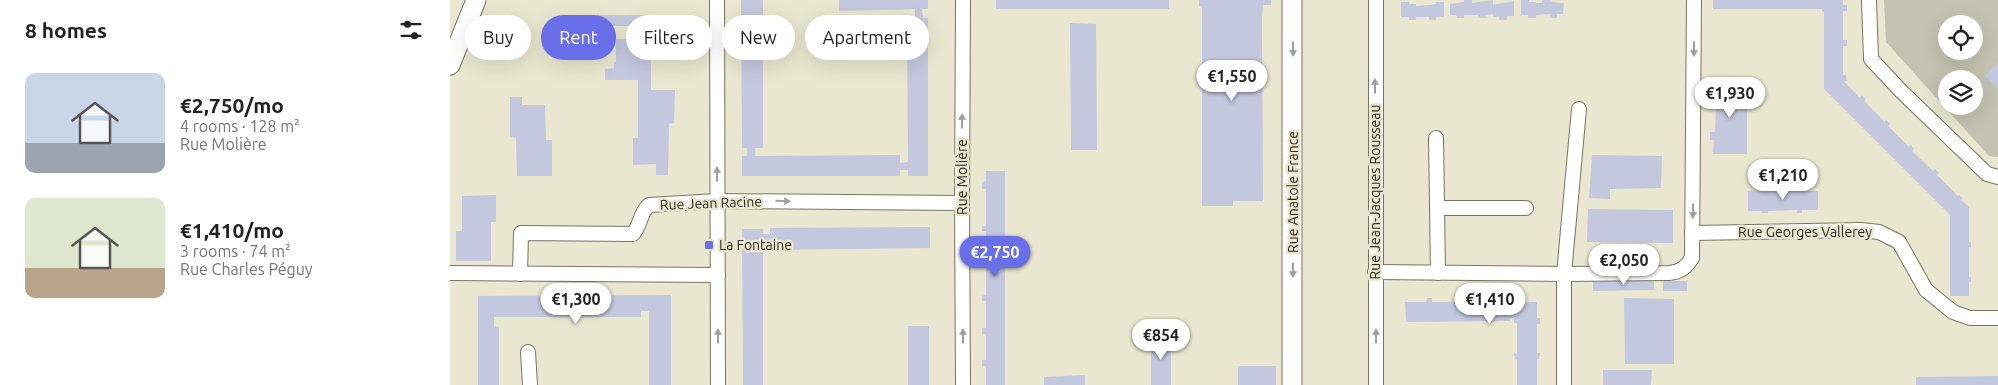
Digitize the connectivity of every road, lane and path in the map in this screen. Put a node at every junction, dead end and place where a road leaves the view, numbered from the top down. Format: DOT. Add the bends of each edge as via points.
graph roads {
  1 [pos="476,0"];
  2 [pos="717,0"];
  3 [pos="963,0"];
  4 [pos="1292,0"];
  5 [pos="1376,0"];
  6 [pos="1694,0"];
  7 [pos="1869,0"];
  8 [pos="450,65"];
  9 [pos="1579,109"];
  10 [pos="1436,138"];
  11 [pos="1998,177"];
  12 [pos="717,201"];
  13 [pos="962,203"];
  14 [pos="1437,208"];
  15 [pos="1526,208"];
  16 [pos="1692,233"];
  17 [pos="1375,272"];
  18 [pos="450,273"];
  19 [pos="1438,273"];
  20 [pos="520,274"];
  21 [pos="1564,274"];
  22 [pos="718,275"];
  23 [pos="1998,318"];
  24 [pos="528,352"];
  25 [pos="530,385"];
  26 [pos="718,385"];
  27 [pos="963,385"];
  28 [pos="1292,385"];
  29 [pos="1376,385"];
  30 [pos="1564,385"];
  1 -- 8 [label="street"];
  12 -- 2 [label="street, one-way"];
  13 -- 3 [label="street, Rue Molière, one-way"];
  4 -- 28 [label="street, Rue Anatole France, one-way"];
  17 -- 5 [label="street, Rue Jean-Jacques Rousseau, one-way"];
  6 -- 16 [label="street, one-way"];
  7 -- 11 [label="street" via="1871,59 1986,174"];
  9 -- 21 [label="street"];
  10 -- 14 [label="street"];
  12 -- 13 [label="street, Rue Jean Racine, one-way"];
  12 -- 20 [label="street, Rue Jean Racine" via="649,205 643,209 639,228 633,234 521,233"];
  12 -- 22 [label="street"];
  27 -- 13 [label="street, Rue Molière, one-way"];
  14 -- 15 [label="street"];
  14 -- 19 [label="street"];
  16 -- 21 [label="street" via="1692,258 1678,272"];
  16 -- 23 [label="street, Rue Georges Vallerey" via="1879,232 1899,242 1926,290 1953,312 1970,318"];
  17 -- 19 [label="street"];
  29 -- 17 [label="street, Rue Jean-Jacques Rousseau, one-way"];
  18 -- 20 [label="street"];
  19 -- 21 [label="street"];
  20 -- 22 [label="street"];
  21 -- 30 [label="street"];
  26 -- 22 [label="street, one-way"];
  24 -- 25 [label="street"];
}
